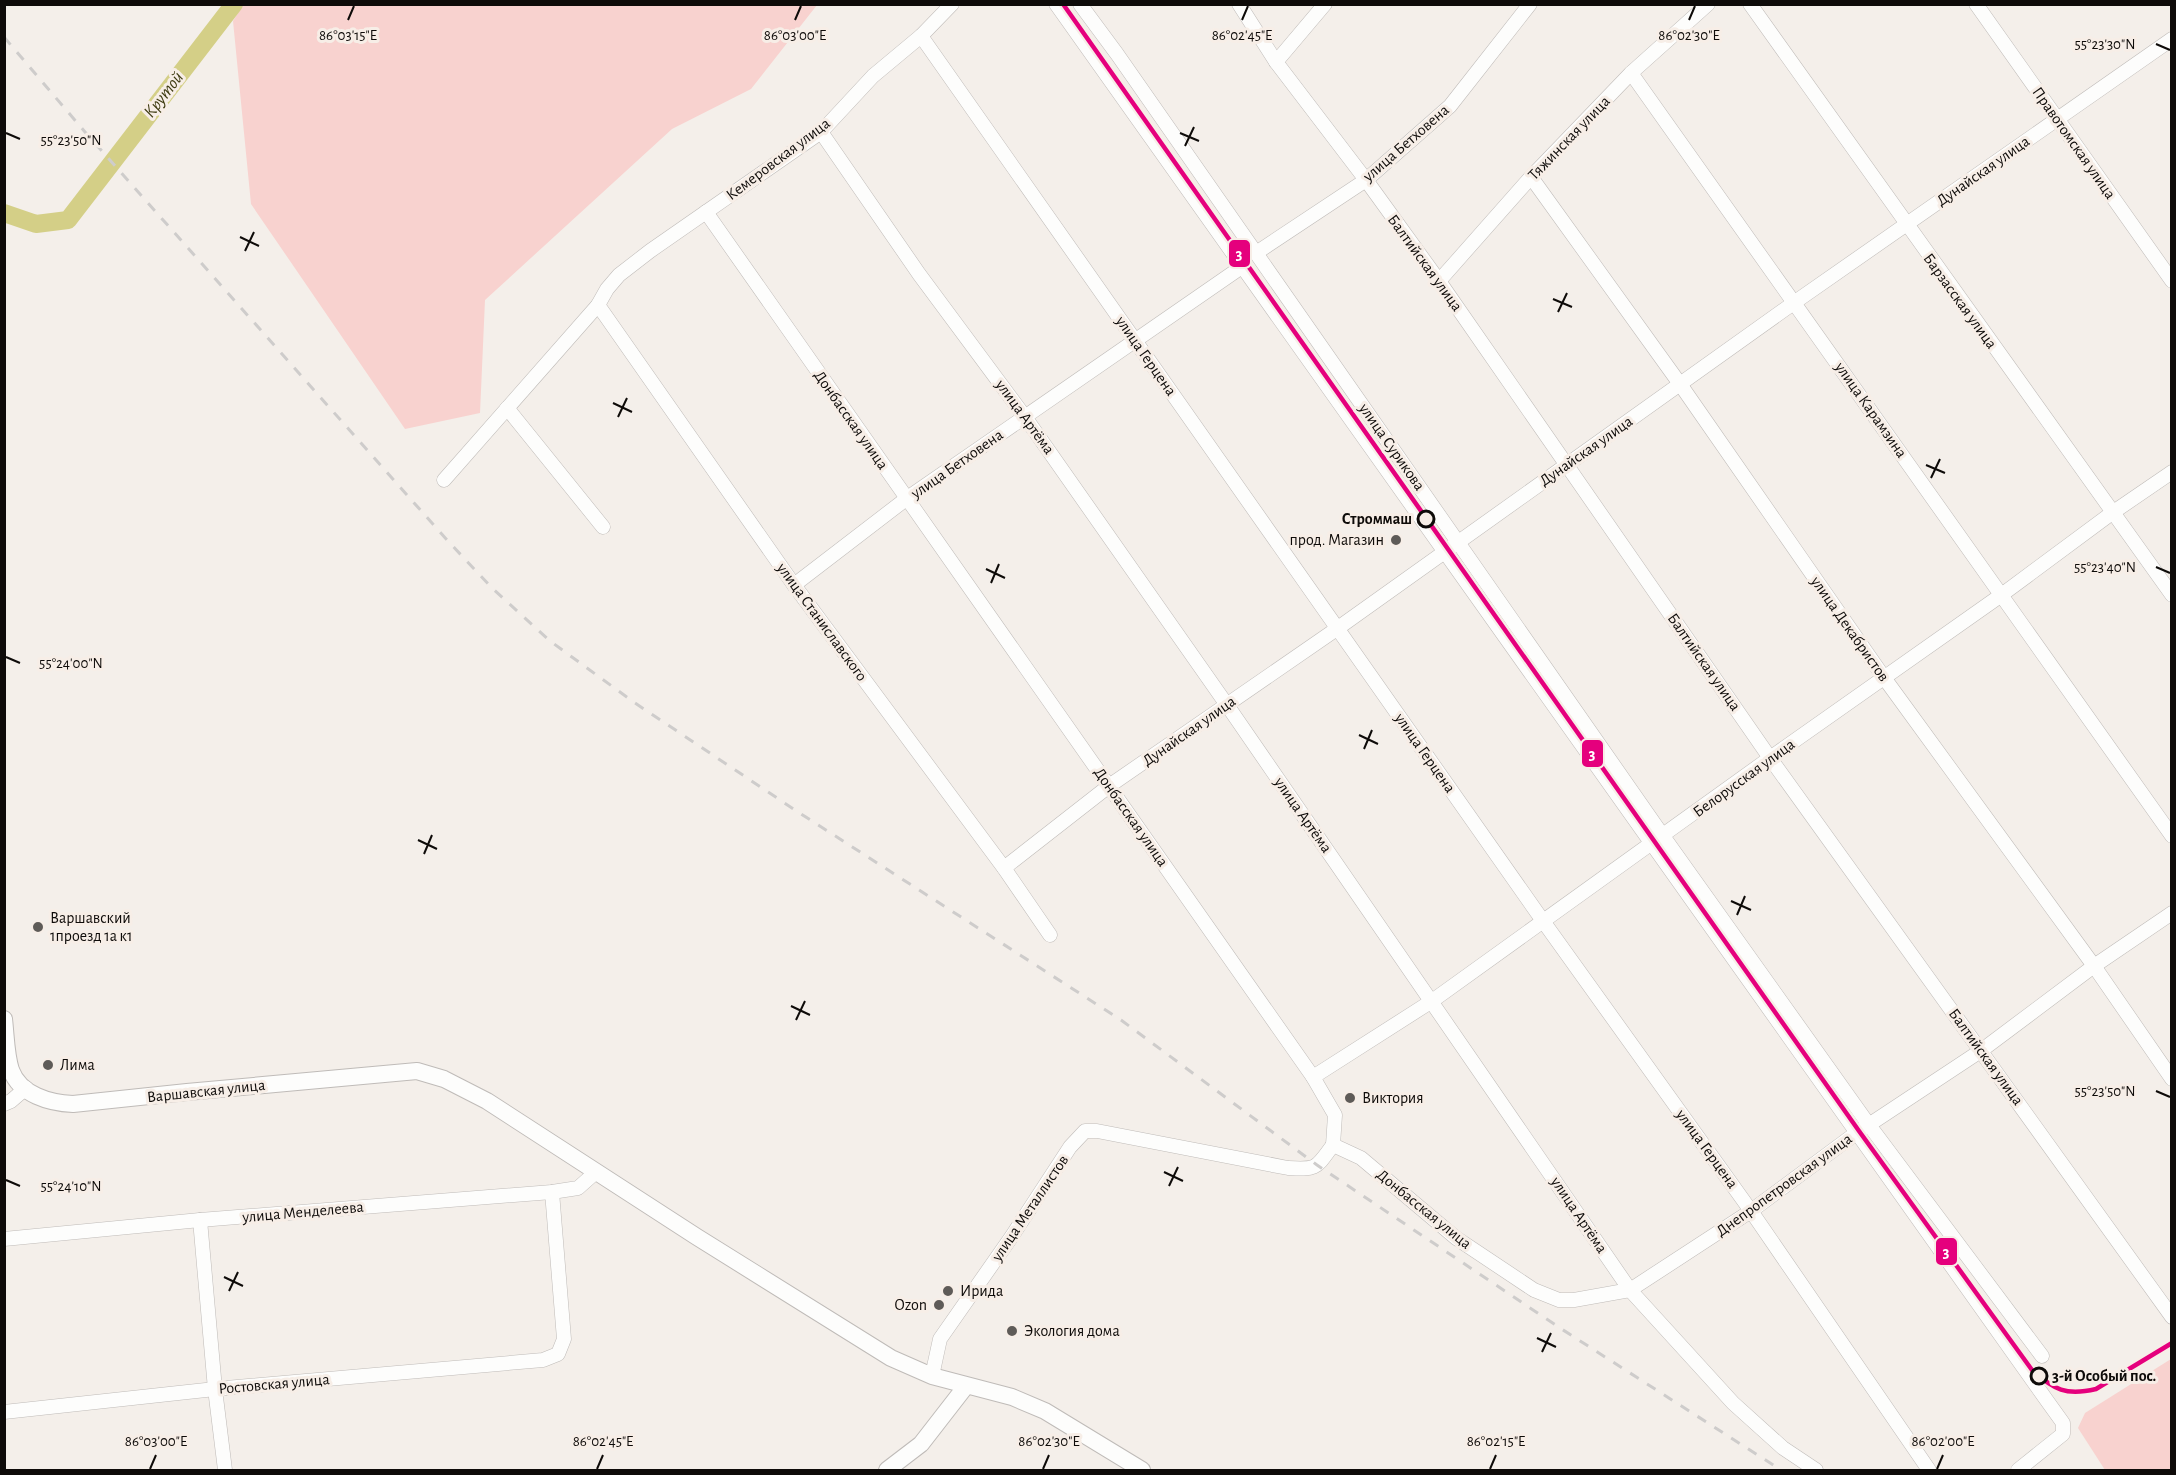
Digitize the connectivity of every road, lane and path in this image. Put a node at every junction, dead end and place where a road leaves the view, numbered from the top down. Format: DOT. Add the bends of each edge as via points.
graph roads {
  1 [pos="952,4"];
  2 [pos="1056,4"];
  3 [pos="1080,4"];
  4 [pos="1239,4"];
  5 [pos="1325,4"];
  6 [pos="1530,4"];
  7 [pos="1708,4"];
  8 [pos="1750,4"];
  9 [pos="1976,4"];
  10 [pos="921,36"];
  11 [pos="2172,39"];
  12 [pos="1276,62"];
  13 [pos="1631,73"];
  14 [pos="2057,119"];
  15 [pos="821,132"];
  16 [pos="1531,177"];
  17 [pos="1366,180"];
  18 [pos="706,212"];
  19 [pos="1905,224"];
  20 [pos="1256,253"];
  21 [pos="1243,266"];
  22 [pos="1438,281"];
  23 [pos="2172,281"];
  24 [pos="1795,302"];
  25 [pos="598,305"];
  26 [pos="1135,341"];
  27 [pos="1680,384"];
  28 [pos="507,408"];
  29 [pos="1025,417"];
  30 [pos="1567,464"];
  31 [pos="2172,472"];
  32 [pos="444,480"];
  33 [pos="906,499"];
  34 [pos="2112,513"];
  35 [pos="603,527"];
  36 [pos="1458,542"];
  37 [pos="1444,550"];
  38 [pos="794,585"];
  39 [pos="2172,596"];
  40 [pos="2000,597"];
  41 [pos="1338,628"];
  42 [pos="1885,679"];
  43 [pos="1227,705"];
  44 [pos="1770,758"];
  45 [pos="1109,786"];
  46 [pos="1663,836"];
  47 [pos="2172,836"];
  48 [pos="1650,844"];
  49 [pos="1004,868"];
  50 [pos="2172,913"];
  51 [pos="1543,921"];
  52 [pos="1050,935"];
  53 [pos="2094,966"];
  54 [pos="1432,1001"];
  55 [pos="4,1019"];
  56 [pos="1982,1050"];
  57 [pos="1313,1077"];
  58 [pos="2172,1079"];
  59 [pos="26,1088"];
  60 [pos="4,1104"];
  61 [pos="1869,1125"];
  62 [pos="1855,1134"];
  63 [pos="1333,1145"];
  64 [pos="596,1172"];
  65 [pos="552,1192"];
  66 [pos="1751,1211"];
  67 [pos="200,1220"];
  68 [pos="4,1239"];
  69 [pos="1630,1290"];
  70 [pos="2172,1317"];
  71 [pos="2042,1356"];
  72 [pos="932,1376"];
  73 [pos="966,1386"];
  74 [pos="215,1389"];
  75 [pos="4,1412"];
  76 [pos="225,1470"];
  77 [pos="887,1470"];
  78 [pos="1142,1470"];
  79 [pos="1816,1470"];
  80 [pos="1929,1470"];
  81 [pos="2018,1470"];
  1 -- 10 [label="street, Кемеровская улица"];
  2 -- 21 [label="street, улица Сурикова"];
  3 -- 20 [label="street, улица Сурикова"];
  4 -- 12 [label="street, Балтийская улица"];
  5 -- 12 [label="street"];
  6 -- 17 [label="street, улица Бетховена" via="1450,106"];
  7 -- 13 [label="street, Тяжинская улица"];
  8 -- 19 [label="street, Барзасская улица"];
  9 -- 14 [label="street, Правотомская улица"];
  10 -- 15 [label="street, Кемеровская улица" via="873,76"];
  10 -- 26 [label="street, улица Герцена"];
  11 -- 14 [label="street, Дунайская улица"];
  12 -- 17 [label="street, Балтийская улица"];
  13 -- 16 [label="street, Тяжинская улица"];
  13 -- 24 [label="street, улица Карамзина"];
  14 -- 19 [label="street, Дунайская улица"];
  14 -- 23 [label="street, Правотомская улица"];
  15 -- 18 [label="street, Кемеровская улица"];
  15 -- 29 [label="street, улица Артёма"];
  16 -- 22 [label="street, Тяжинская улица"];
  16 -- 27 [label="street, улица Декабристов"];
  17 -- 20 [label="street, улица Бетховена"];
  17 -- 22 [label="street, Балтийская улица"];
  18 -- 25 [label="street, Кемеровская улица" via="620,275"];
  18 -- 33 [label="street, Донбасская улица"];
  19 -- 24 [label="street, Дунайская улица"];
  19 -- 34 [label="street, Барзасская улица"];
  20 -- 36 [label="street, улица Сурикова"];
  21 -- 26 [label="street, улица Бетховена"];
  21 -- 37 [label="street, улица Сурикова"];
  22 -- 30 [label="street, Балтийская улица"];
  24 -- 27 [label="street, Дунайская улица"];
  24 -- 40 [label="street, улица Карамзина"];
  25 -- 28 [label="street, Кемеровская улица"];
  25 -- 38 [label="street, улица Станиславского"];
  26 -- 29 [label="street, улица Бетховена"];
  26 -- 41 [label="street, улица Герцена"];
  27 -- 30 [label="street, Дунайская улица"];
  27 -- 42 [label="street, улица Декабристов"];
  28 -- 32 [label="street, Кемеровская улица"];
  28 -- 35 [label="street"];
  29 -- 33 [label="street, улица Бетховена"];
  29 -- 43 [label="street, улица Артёма"];
  30 -- 36 [label="street, Дунайская улица"];
  30 -- 44 [label="street, Балтийская улица"];
  31 -- 34 [label="street, Белорусская улица"];
  33 -- 38 [label="street, улица Бетховена"];
  33 -- 45 [label="street, Донбасская улица"];
  34 -- 39 [label="street, Барзасская улица"];
  34 -- 40 [label="street, Белорусская улица"];
  36 -- 37 [label="street, Дунайская улица"];
  36 -- 46 [label="street, улица Сурикова"];
  37 -- 41 [label="street, Дунайская улица"];
  37 -- 48 [label="street, улица Сурикова"];
  38 -- 49 [label="street, улица Станиславского"];
  40 -- 42 [label="street, Белорусская улица"];
  40 -- 47 [label="street, улица Карамзина"];
  41 -- 43 [label="street, Дунайская улица"];
  41 -- 51 [label="street, улица Герцена"];
  42 -- 44 [label="street, Белорусская улица"];
  42 -- 53 [label="street, улица Декабристов"];
  43 -- 45 [label="street, Дунайская улица"];
  43 -- 54 [label="street, улица Артёма"];
  44 -- 46 [label="street, Белорусская улица"];
  44 -- 56 [label="street, Балтийская улица"];
  45 -- 49 [label="street, Дунайская улица"];
  45 -- 57 [label="street, Донбасская улица"];
  46 -- 48 [label="street, Белорусская улица"];
  46 -- 61 [label="street, улица Сурикова"];
  48 -- 51 [label="street, Белорусская улица"];
  48 -- 62 [label="street, улица Сурикова"];
  49 -- 52 [label="street, улица Станиславского"];
  50 -- 53 [label="street, Днепропетровская улица"];
  51 -- 54 [label="street, Белорусская улица"];
  51 -- 66 [label="street, улица Герцена"];
  53 -- 56 [label="street, Днепропетровская улица"];
  53 -- 58 [label="street, улица Декабристов"];
  54 -- 57 [label="street, Белорусская улица"];
  54 -- 69 [label="street, улица Артёма"];
  55 -- 59 [label="main road" via="11,1072"];
  56 -- 61 [label="street, Днепропетровская улица"];
  56 -- 70 [label="street, Балтийская улица"];
  57 -- 63 [label="street, Донбасская улица" via="1335,1115"];
  59 -- 60 [label="street"];
  59 -- 64 [label="main road, Варшавская улица" via="38,1098 73,1104 417,1071 468,1090"];
  61 -- 62 [label="street, Днепропетровская улица"];
  61 -- 71 [label="street, улица Сурикова"];
  62 -- 66 [label="street, Днепропетровская улица"];
  62 -- 81 [label="street, улица Сурикова" via="2063,1424 2063,1434"];
  63 -- 69 [label="street, Донбасская улица" via="1361,1158 1456,1238 1533,1290 1559,1300"];
  63 -- 72 [label="street, улица Металлистов" via="1310,1170 1085,1131 1070,1147 939,1340"];
  64 -- 65 [label="street, улица Менделеева" via="578,1188"];
  64 -- 72 [label="main road" via="891,1358"];
  65 -- 67 [label="street, улица Менделеева"];
  65 -- 74 [label="street, Ростовская улица" via="564,1339 558,1354 543,1360"];
  66 -- 69 [label="street, Днепропетровская улица"];
  66 -- 80 [label="street, улица Герцена"];
  67 -- 68 [label="street, улица Менделеева"];
  67 -- 74 [label="street"];
  69 -- 79 [label="street, улица Артёма" via="1733,1403"];
  72 -- 73 [label="main road"];
  73 -- 77 [label="main road" via="921,1444"];
  73 -- 78 [label="main road" via="1012,1397 1045,1411"];
  74 -- 75 [label="street, Ростовская улица"];
  74 -- 76 [label="street"];
}
